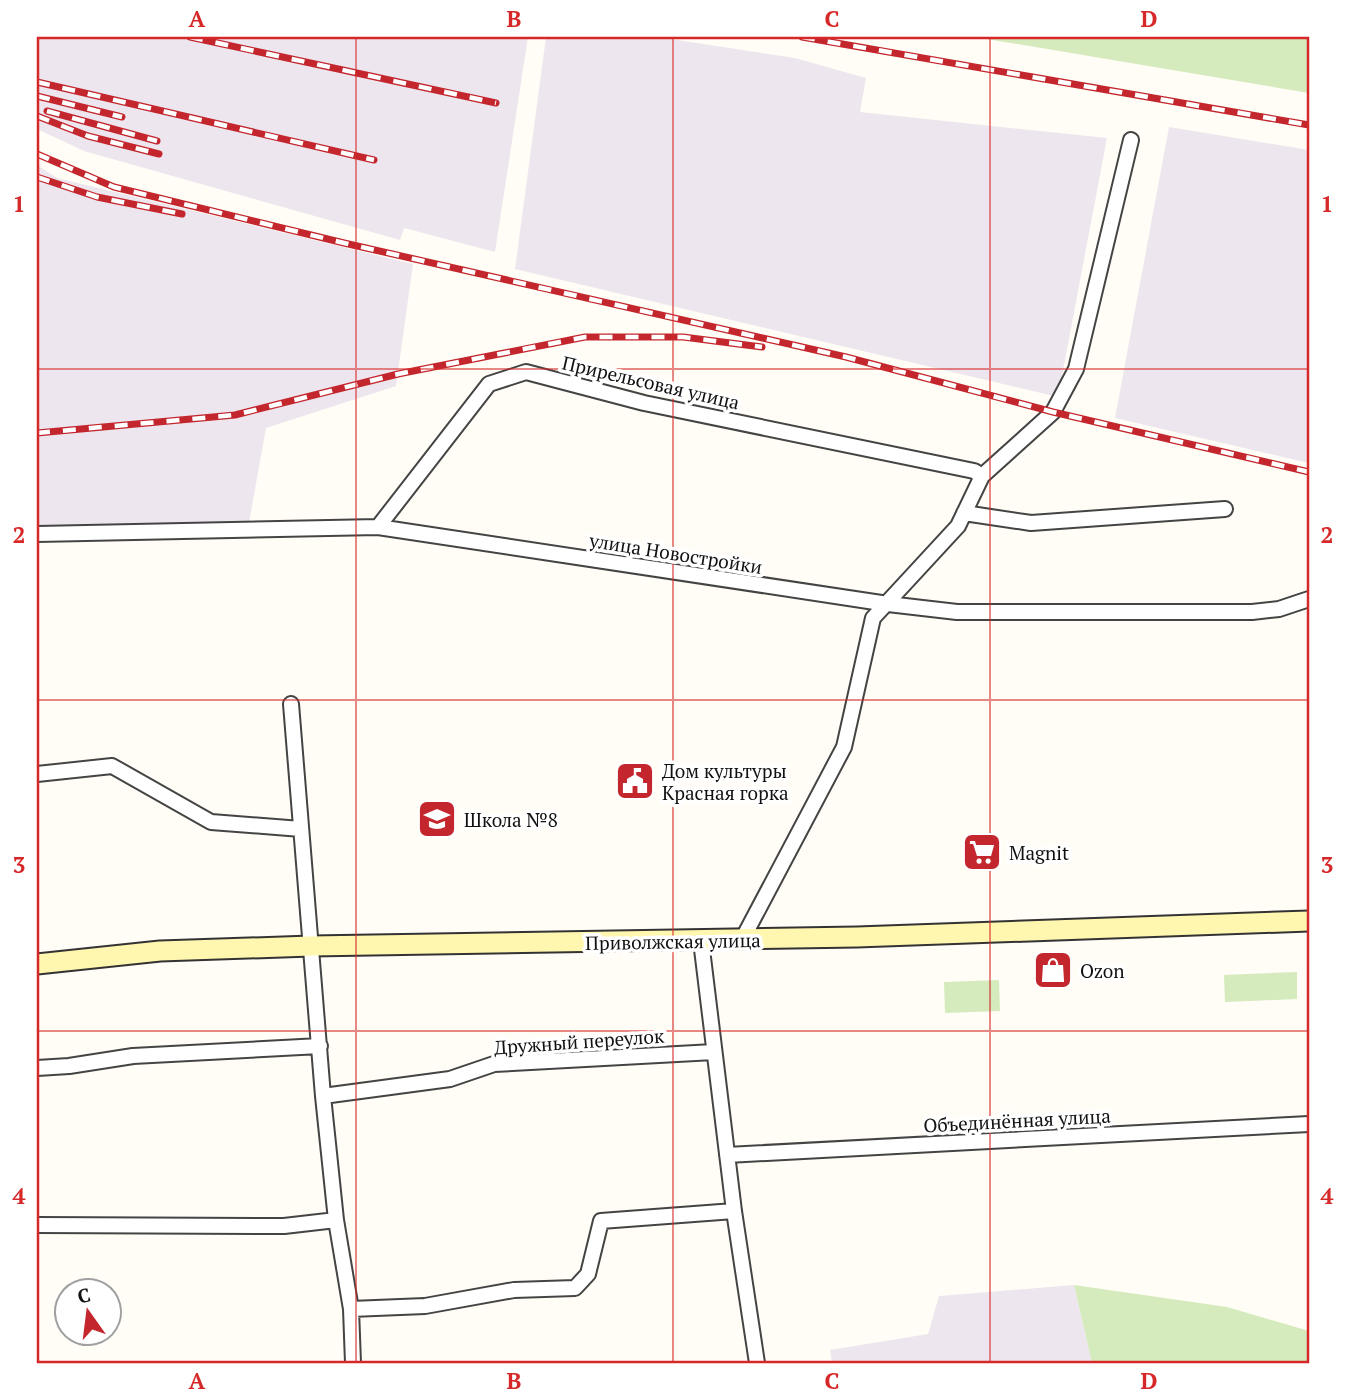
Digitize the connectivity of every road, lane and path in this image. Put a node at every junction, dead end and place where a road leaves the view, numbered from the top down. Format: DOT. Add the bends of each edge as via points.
graph roads {
  1 [pos="1131,140"];
  2 [pos="982,476"];
  3 [pos="1225,509"];
  4 [pos="964,513"];
  5 [pos="378,527"];
  6 [pos="37,534"];
  7 [pos="1309,599"];
  8 [pos="888,604"];
  9 [pos="291,704"];
  10 [pos="37,774"];
  11 [pos="301,830"];
  12 [pos="1309,921"];
  13 [pos="741,940"];
  14 [pos="701,941"];
  15 [pos="311,946"];
  16 [pos="37,964"];
  17 [pos="320,1046"];
  18 [pos="713,1052"];
  19 [pos="37,1068"];
  20 [pos="323,1096"];
  21 [pos="1309,1124"];
  22 [pos="726,1154"];
  23 [pos="734,1211"];
  24 [pos="336,1220"];
  25 [pos="37,1225"];
  26 [pos="351,1309"];
  27 [pos="353,1363"];
  28 [pos="757,1363"];
  1 -- 2 [label="street" via="1076,369 1053,412"];
  2 -- 4 [label="street"];
  2 -- 5 [label="street, Прирельсовая улица" via="644,403 526,372 489,384"];
  3 -- 4 [label="street" via="1031,523"];
  4 -- 8 [label="street" via="958,526"];
  5 -- 6 [label="street, улица Новостройки"];
  5 -- 8 [label="street, улица Новостройки"];
  7 -- 8 [label="street, улица Новостройки" via="1252,612 957,612"];
  8 -- 13 [label="street" via="873,618 844,747"];
  9 -- 11 [label="street"];
  10 -- 11 [label="street" via="112,766 211,822"];
  11 -- 15 [label="street"];
  12 -- 13 [label="main road, Приволжская улица"];
  13 -- 14 [label="main road, Приволжская улица"];
  14 -- 15 [label="main road, Приволжская улица"];
  14 -- 18 [label="street"];
  15 -- 16 [label="main road, Приволжская улица" via="160,951"];
  15 -- 17 [label="street"];
  17 -- 19 [label="street" via="133,1056"];
  17 -- 20 [label="street"];
  18 -- 20 [label="street, Дружный переулок" via="494,1064 450,1079"];
  18 -- 22 [label="street"];
  20 -- 24 [label="street"];
  21 -- 22 [label="street, Объединённая улица"];
  22 -- 23 [label="street"];
  23 -- 26 [label="street" via="601,1221 588,1274 575,1288 514,1290 425,1306"];
  23 -- 28 [label="street"];
  24 -- 25 [label="street" via="284,1226"];
  24 -- 26 [label="street"];
  26 -- 27 [label="street"];
}
